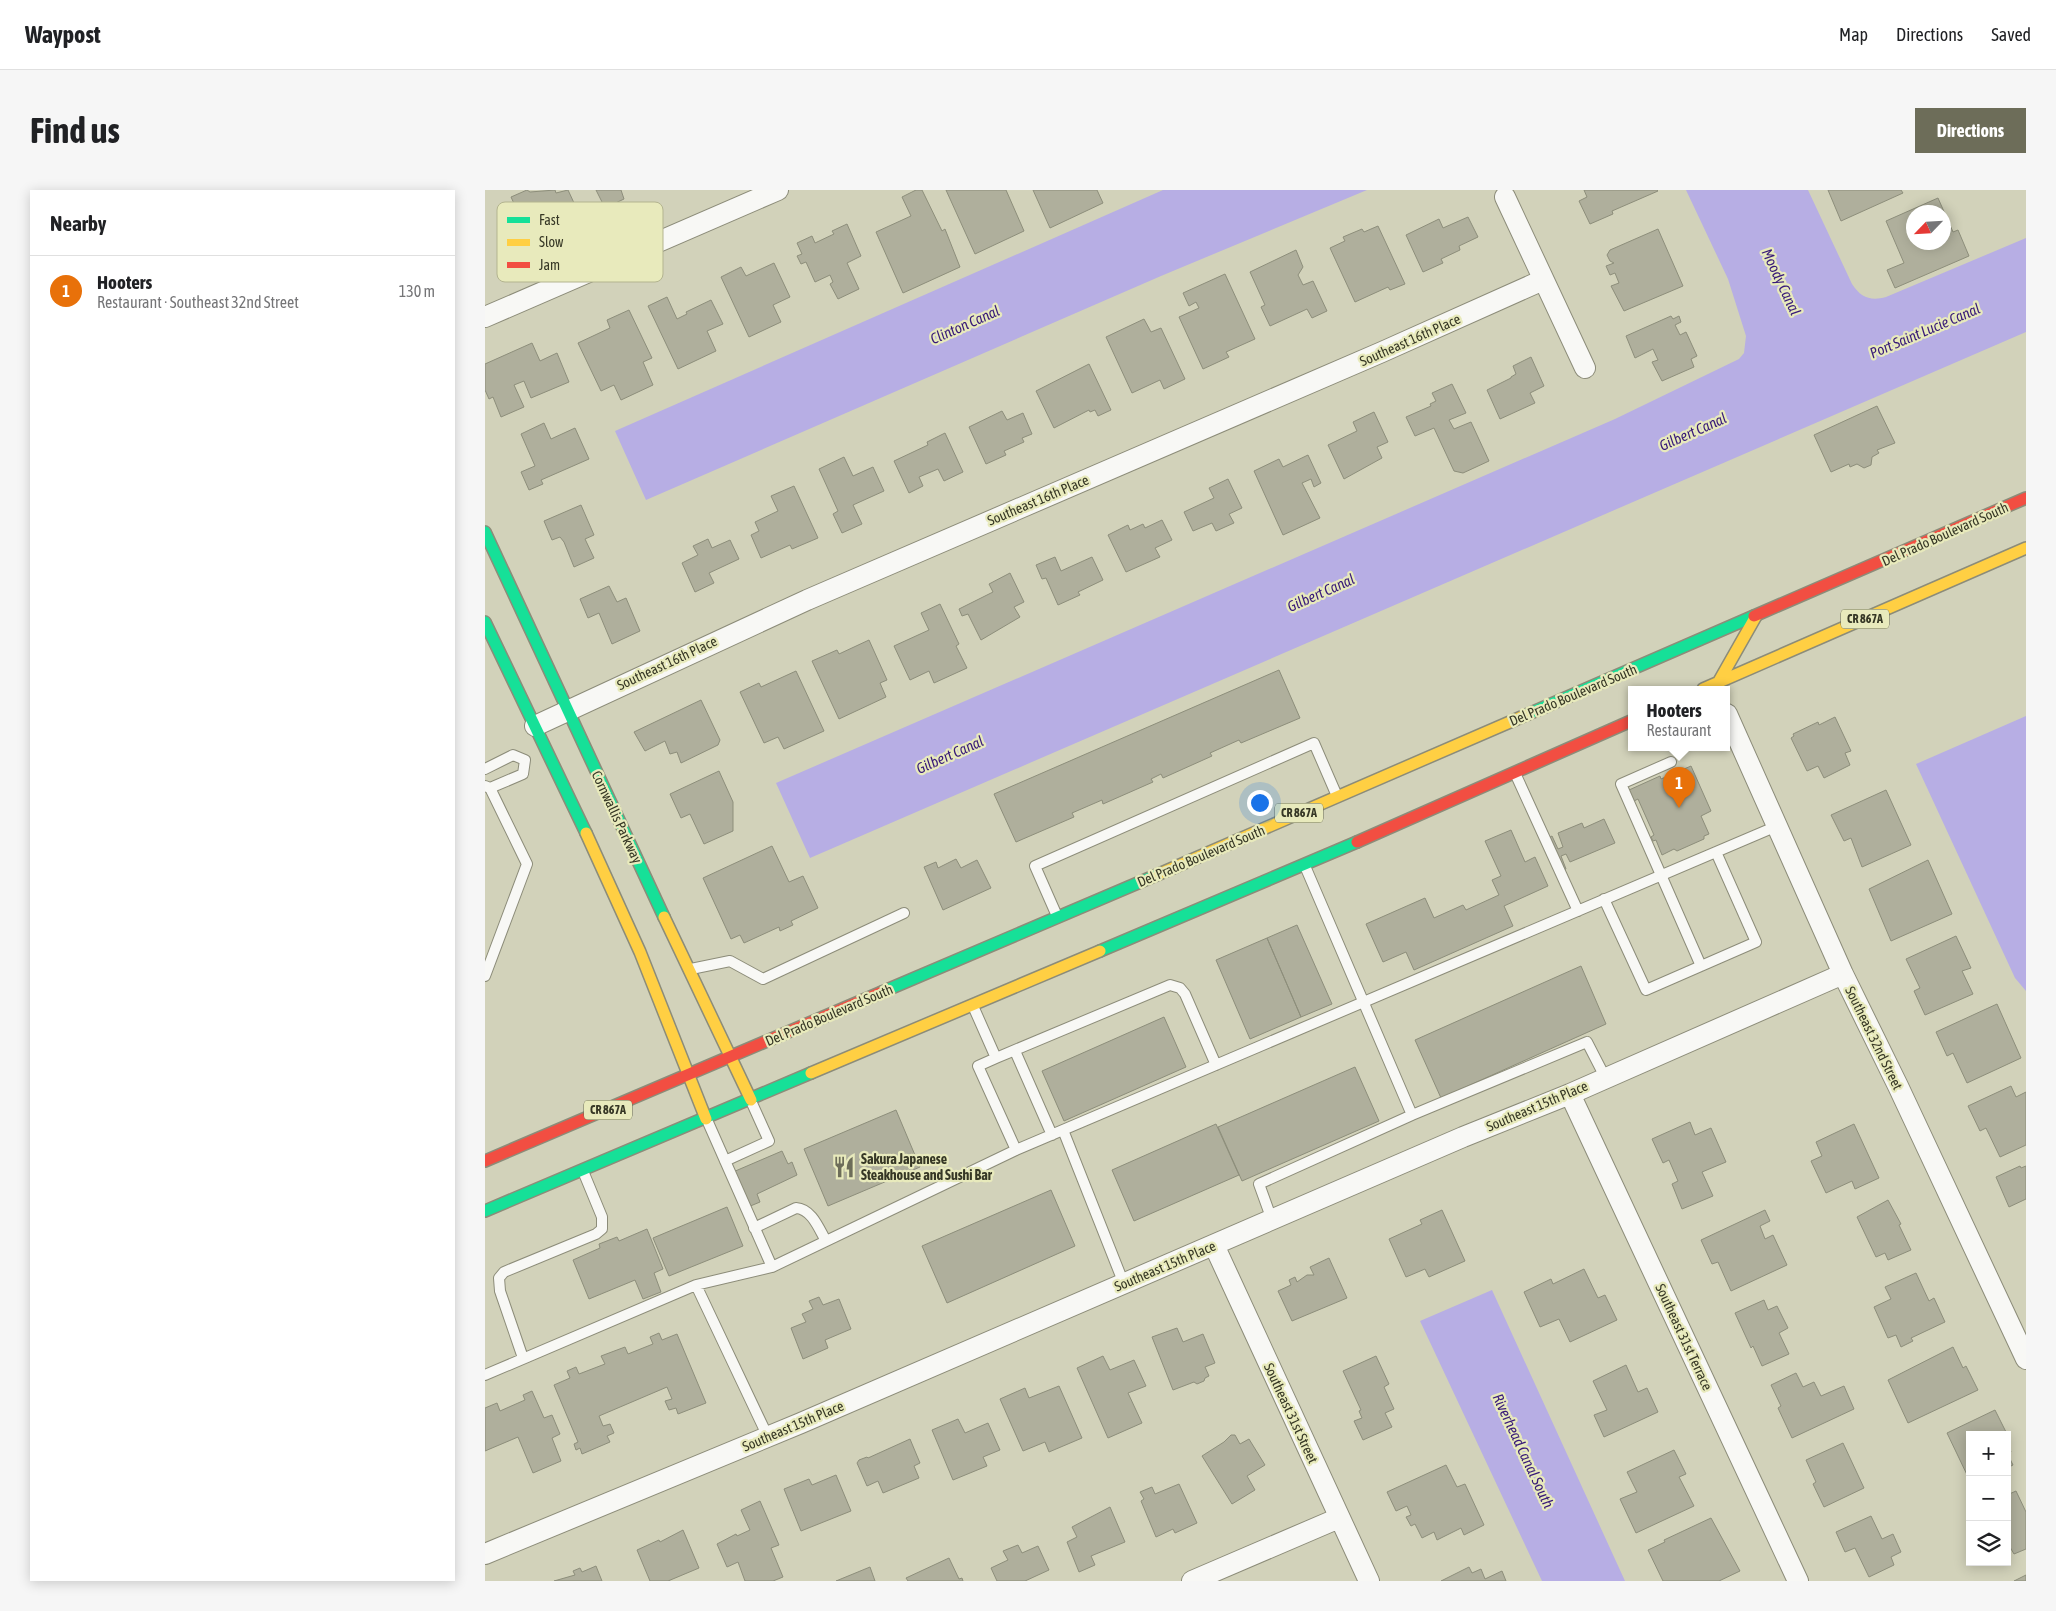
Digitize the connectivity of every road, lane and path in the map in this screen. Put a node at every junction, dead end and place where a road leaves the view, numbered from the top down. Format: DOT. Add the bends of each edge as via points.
graph roads {
  1 [pos="778,190"];
  2 [pos="1505,198"];
  3 [pos="663,240"];
  4 [pos="1543,280"];
  5 [pos="566,282"];
  6 [pos="485,317"];
  7 [pos="1585,368"];
  8 [pos="2026,498"];
  9 [pos="485,532"];
  10 [pos="2026,548"];
  11 [pos="1756,616"];
  12 [pos="485,622"];
  13 [pos="1715,686"];
  14 [pos="1716,686"];
  15 [pos="566,710"];
  16 [pos="1730,721"];
  17 [pos="1628,722"];
  18 [pos="535,726"];
  19 [pos="536,755"];
  20 [pos="1671,762"];
  21 [pos="485,769"];
  22 [pos="1515,772"];
  23 [pos="487,788"];
  24 [pos="1338,797"];
  25 [pos="1777,826"];
  26 [pos="1716,852"];
  27 [pos="1304,865"];
  28 [pos="1662,874"];
  29 [pos="1604,900"];
  30 [pos="1578,911"];
  31 [pos="905,913"];
  32 [pos="1057,918"];
  33 [pos="1701,966"];
  34 [pos="690,970"];
  35 [pos="1843,974"];
  36 [pos="485,976"];
  37 [pos="1363,1002"];
  38 [pos="973,1005"];
  39 [pos="1015,1050"];
  40 [pos="731,1057"];
  41 [pos="996,1058"];
  42 [pos="1215,1065"];
  43 [pos="689,1075"];
  44 [pos="1605,1077"];
  45 [pos="1570,1094"];
  46 [pos="751,1100"];
  47 [pos="1412,1115"];
  48 [pos="706,1119"];
  49 [pos="1063,1130"];
  50 [pos="1052,1135"];
  51 [pos="1016,1150"];
  52 [pos="485,1161"];
  53 [pos="725,1161"];
  54 [pos="583,1171"];
  55 [pos="485,1211"];
  56 [pos="1272,1220"];
  57 [pos="754,1228"];
  58 [pos="826,1241"];
  59 [pos="1214,1245"];
  60 [pos="772,1267"];
  61 [pos="1124,1284"];
  62 [pos="696,1285"];
  63 [pos="523,1358"];
  64 [pos="2026,1359"];
  65 [pos="485,1375"];
  66 [pos="767,1437"];
  67 [pos="1339,1518"];
  68 [pos="485,1554"];
  69 [pos="1192,1581"];
  70 [pos="1369,1581"];
  71 [pos="1798,1581"];
  1 -- 3 [label="street"];
  2 -- 4 [label="street"];
  4 -- 7 [label="street"];
  4 -- 15 [label="street, Southeast 16th Place" via="807,600"];
  5 -- 6 [label="street"];
  8 -- 11 [label="main road, Del Prado Boulevard South / CR 867A"];
  9 -- 15 [label="main road, Cornwallis Parkway"];
  10 -- 14 [label="main road, CR 867A"];
  11 -- 13 [label="main road"];
  11 -- 24 [label="main road, Del Prado Boulevard South / CR 867A"];
  12 -- 18 [label="main road"];
  15 -- 18 [label="street, Southeast 16th Place"];
  15 -- 34 [label="main road, Cornwallis Parkway"];
  16 -- 25 [label="street, Southeast 32nd Street"];
  17 -- 22 [label="main road"];
  18 -- 19 [label="main road"];
  19 -- 21 [label="lane" via="513,755"];
  19 -- 23 [label="lane" via="523,774"];
  19 -- 43 [label="main road" via="640,952"];
  20 -- 28 [label="lane" via="1621,784"];
  22 -- 27 [label="main road"];
  22 -- 30 [label="lane"];
  23 -- 36 [label="lane" via="527,864"];
  24 -- 32 [label="main road, Del Prado Boulevard South / CR 867A"];
  24 -- 32 [label="lane" via="1314,743 1035,866"];
  25 -- 26 [label="lane"];
  25 -- 35 [label="street, Southeast 32nd Street"];
  26 -- 28 [label="lane"];
  26 -- 33 [label="lane" via="1756,942"];
  27 -- 37 [label="lane"];
  27 -- 38 [label="main road"];
  28 -- 29 [label="lane"];
  28 -- 33 [label="lane"];
  29 -- 30 [label="lane"];
  29 -- 33 [label="lane" via="1646,990"];
  30 -- 37 [label="lane"];
  31 -- 34 [label="lane" via="763,979 730,960"];
  32 -- 40 [label="main road, Del Prado Boulevard South / CR 867A"];
  34 -- 40 [label="main road, Cornwallis Parkway"];
  35 -- 44 [label="street, Southeast 15th Place"];
  35 -- 64 [label="street, Southeast 32nd Street"];
  37 -- 42 [label="lane"];
  37 -- 47 [label="lane"];
  38 -- 41 [label="lane"];
  38 -- 46 [label="main road"];
  39 -- 41 [label="lane"];
  39 -- 42 [label="lane" via="1170,986 1180,988 1185,994"];
  39 -- 50 [label="lane"];
  40 -- 43 [label="main road, Del Prado Boulevard South / CR 867A"];
  40 -- 46 [label="main road, Cornwallis Parkway"];
  41 -- 51 [label="lane" via="978,1066"];
  42 -- 49 [label="lane"];
  43 -- 48 [label="main road"];
  43 -- 52 [label="main road, Del Prado Boulevard South / CR 867A"];
  44 -- 45 [label="street, Southeast 15th Place"];
  44 -- 47 [label="lane" via="1587,1042"];
  45 -- 56 [label="street, Southeast 15th Place"];
  45 -- 71 [label="street, Southeast 31st Terrace"];
  46 -- 48 [label="main road"];
  46 -- 53 [label="lane" via="769,1141"];
  47 -- 56 [label="lane" via="1259,1184"];
  48 -- 53 [label="lane"];
  48 -- 54 [label="main road"];
  49 -- 50 [label="lane"];
  49 -- 61 [label="lane"];
  50 -- 51 [label="lane"];
  51 -- 58 [label="lane"];
  53 -- 57 [label="lane"];
  54 -- 55 [label="main road"];
  54 -- 63 [label="lane" via="602,1217 602,1229 504,1272 499,1278 500,1291"];
  56 -- 59 [label="street, Southeast 15th Place"];
  57 -- 58 [label="lane" via="802,1208 809,1213"];
  57 -- 60 [label="lane"];
  58 -- 60 [label="lane"];
  59 -- 61 [label="street, Southeast 15th Place"];
  59 -- 67 [label="street, Southeast 31st Street"];
  60 -- 62 [label="lane"];
  61 -- 66 [label="street, Southeast 15th Place"];
  62 -- 63 [label="lane"];
  62 -- 66 [label="lane"];
  63 -- 65 [label="lane"];
  66 -- 68 [label="street, Southeast 15th Place"];
  67 -- 69 [label="street"];
  67 -- 70 [label="street, Southeast 31st Street"];
}
